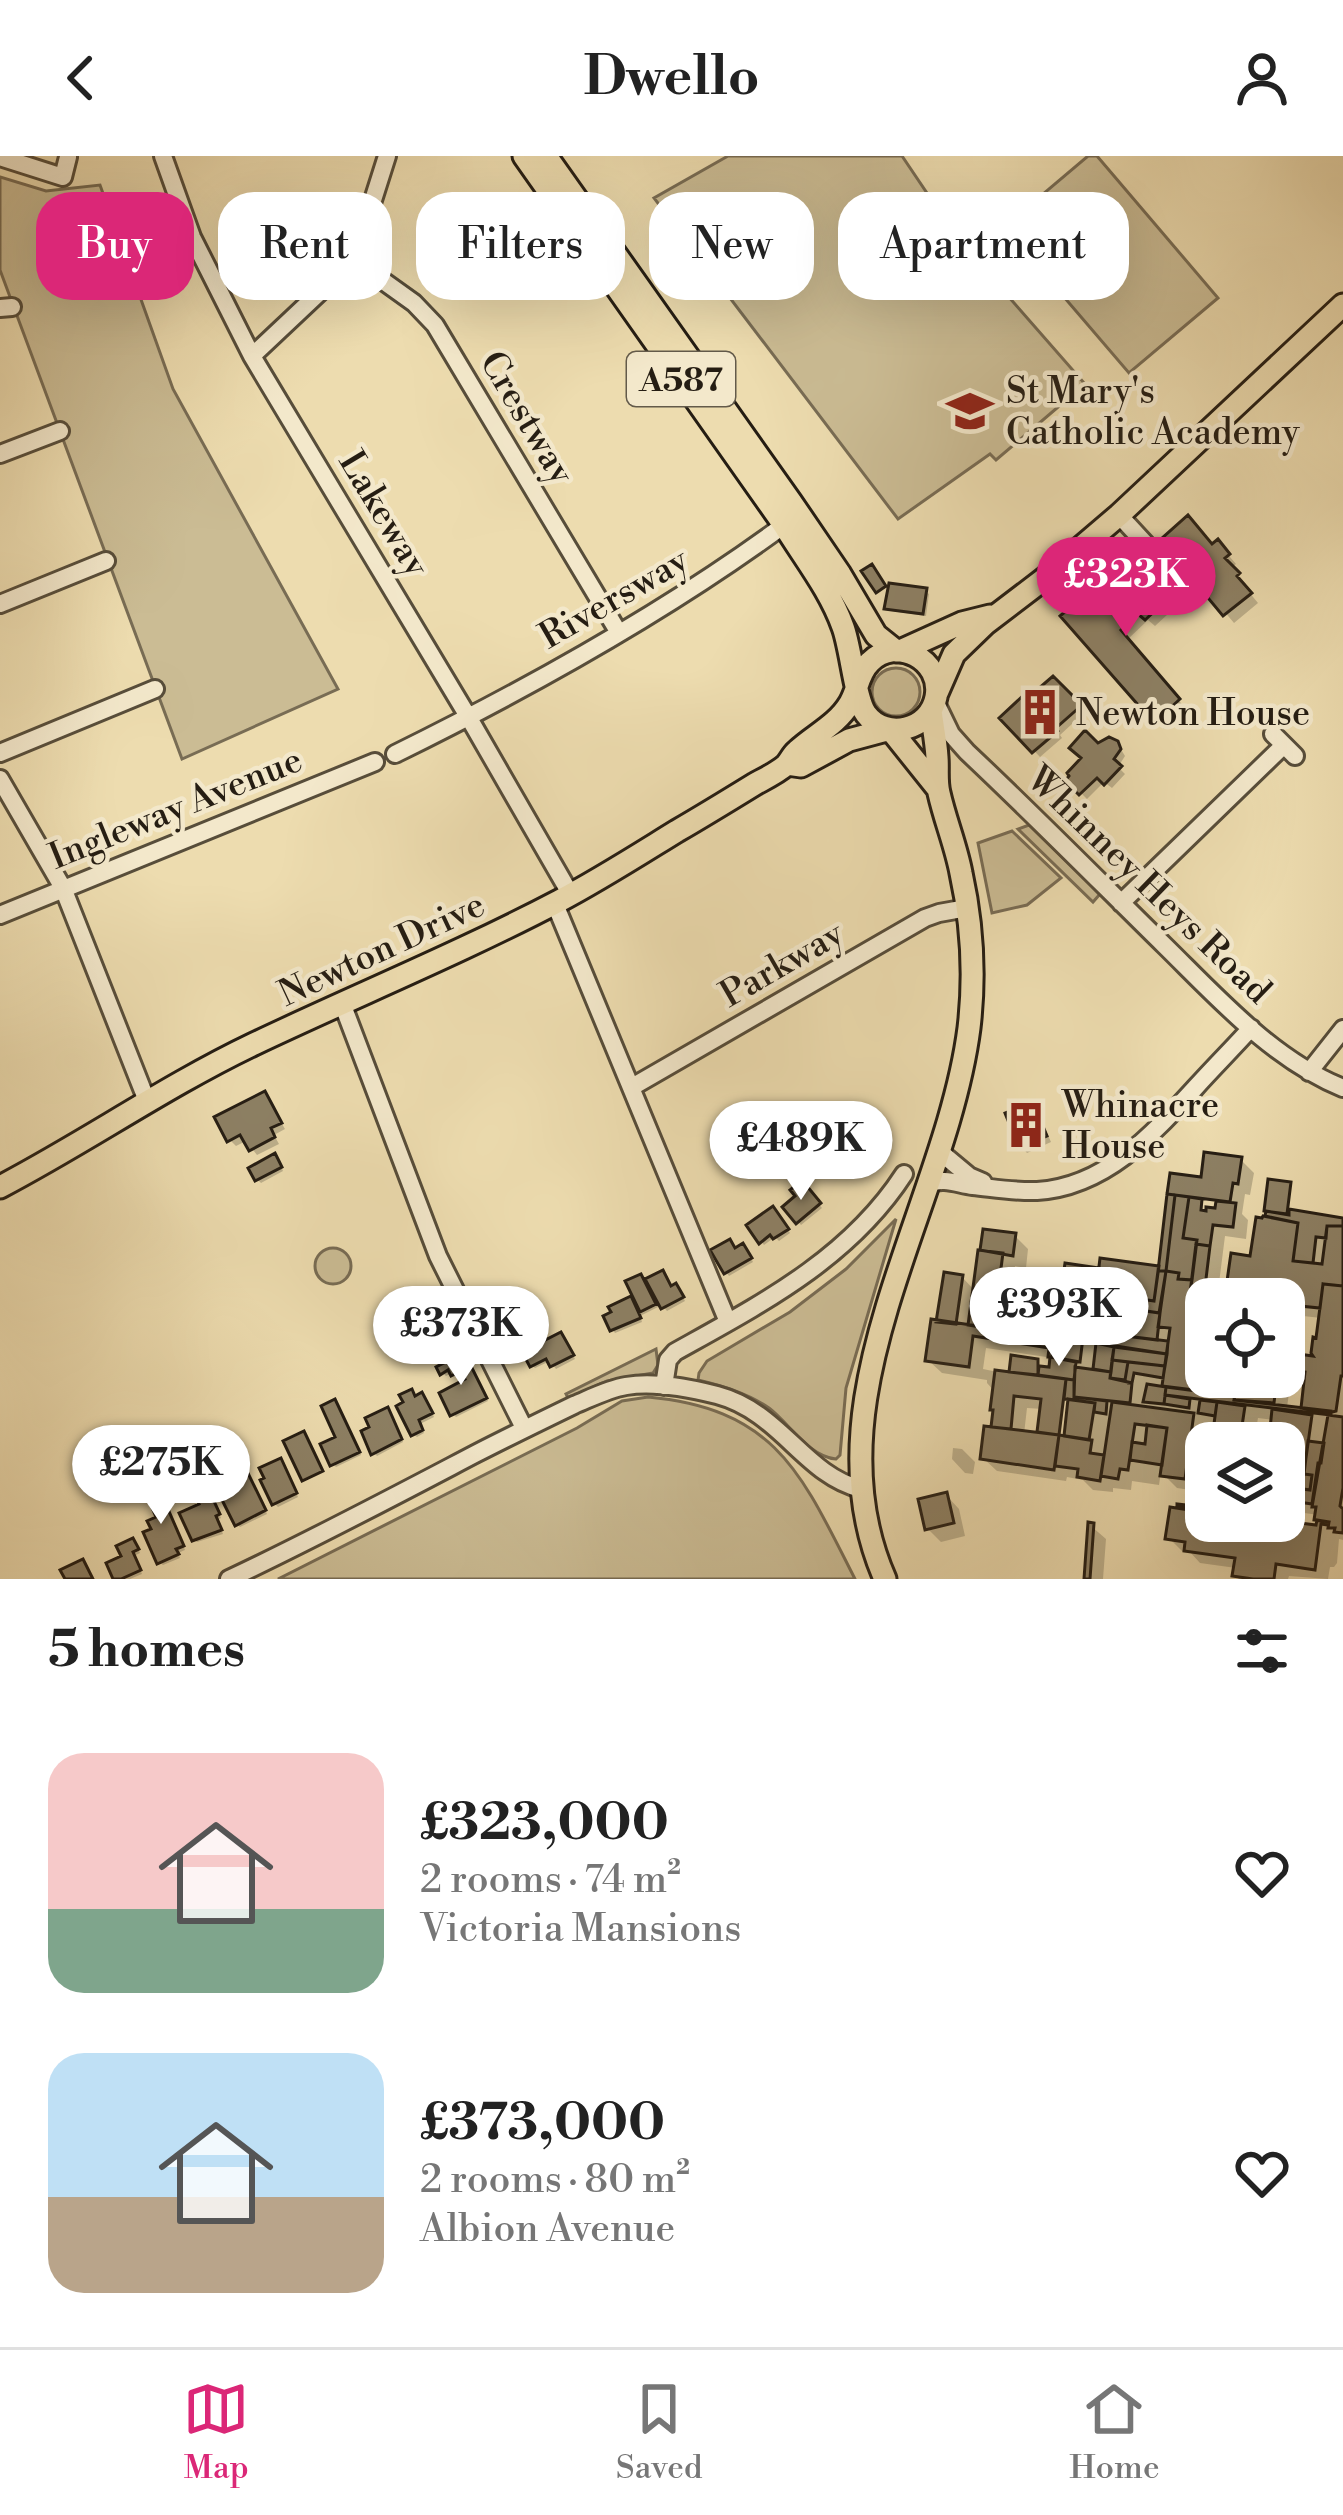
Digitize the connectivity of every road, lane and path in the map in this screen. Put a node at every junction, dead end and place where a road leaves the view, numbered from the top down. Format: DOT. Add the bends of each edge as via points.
graph roads {
  1 [pos="163,156"];
  2 [pos="387,156"];
  3 [pos="524,156"];
  4 [pos="546,156"];
  5 [pos="0,157"];
  6 [pos="68,157"];
  7 [pos="376,192"];
  8 [pos="392,287"];
  9 [pos="312,300"];
  10 [pos="1343,305"];
  11 [pos="252,356"];
  12 [pos="60,431"];
  13 [pos="0,454"];
  14 [pos="1119,515"];
  15 [pos="784,525"];
  16 [pos="106,561"];
  17 [pos="1190,591"];
  18 [pos="0,604"];
  19 [pos="997,615"];
  20 [pos="619,632"];
  21 [pos="898,651"];
  22 [pos="858,686"];
  23 [pos="155,689"];
  24 [pos="934,702"];
  25 [pos="470,718"];
  26 [pos="890,729"];
  27 [pos="1284,746"];
  28 [pos="0,753"];
  29 [pos="394,754"];
  30 [pos="375,762"];
  31 [pos="788,764"];
  32 [pos="0,779"];
  33 [pos="938,789"];
  34 [pos="63,888"];
  35 [pos="563,900"];
  36 [pos="1121,903"];
  37 [pos="968,908"];
  38 [pos="0,915"];
  39 [pos="342,1003"];
  40 [pos="1251,1028"];
  41 [pos="1343,1029"];
  42 [pos="1310,1072"];
  43 [pos="632,1087"];
  44 [pos="1343,1088"];
  45 [pos="148,1102"];
  46 [pos="939,1151"];
  47 [pos="904,1174"];
  48 [pos="928,1184"];
  49 [pos="989,1186"];
  50 [pos="0,1187"];
  51 [pos="728,1322"];
  52 [pos="664,1386"];
  53 [pos="524,1428"];
  54 [pos="861,1489"];
  55 [pos="229,1579"];
  56 [pos="885,1579"];
  1 -- 11 [label="street, Lakeway" via="192,237"];
  2 -- 7 [label="street"];
  3 -- 15 [label="main road, A587"];
  4 -- 21 [label="main road, A587" via="876,634"];
  5 -- 6 [label="street" via="63,177"];
  8 -- 20 [label="street, Crestway" via="435,325"];
  9 -- 11 [label="street"];
  10 -- 14 [label="main road"];
  11 -- 25 [label="street, Lakeway"];
  12 -- 13 [label="street"];
  14 -- 17 [label="street"];
  14 -- 19 [label="main road"];
  15 -- 20 [label="street, Riversway"];
  15 -- 22 [label="main road, A587" via="832,601"];
  16 -- 18 [label="street"];
  19 -- 21 [label="main road"];
  19 -- 24 [label="main road" via="954,654"];
  20 -- 25 [label="street, Riversway"];
  21 -- 22 [label="main road" via="870,661"];
  21 -- 24 [label="main road" via="928,664"];
  22 -- 26 [label="main road" via="864,712"];
  22 -- 31 [label="main road, Newton Drive" via="850,705"];
  23 -- 28 [label="street"];
  24 -- 26 [label="main road" via="916,725"];
  24 -- 33 [label="main road"];
  24 -- 36 [label="street, Whinney Heys Road" via="967,752"];
  25 -- 29 [label="street"];
  25 -- 35 [label="street, Lakeway"];
  26 -- 31 [label="main road, Newton Drive" via="801,766"];
  26 -- 33 [label="main road"];
  27 -- 36 [label="street"];
  30 -- 34 [label="street, Ingleway Avenue"];
  31 -- 35 [label="main road, Newton Drive"];
  32 -- 34 [label="street"];
  33 -- 37 [label="main road"];
  34 -- 38 [label="street, Ingleway Avenue"];
  34 -- 45 [label="street"];
  35 -- 39 [label="main road, Newton Drive"];
  35 -- 43 [label="street, Lakeway"];
  36 -- 40 [label="street, Whinney Heys Road"];
  37 -- 43 [label="street, Parkway" via="925,918"];
  37 -- 46 [label="main road" via="969,1025"];
  39 -- 45 [label="main road, Newton Drive"];
  39 -- 53 [label="street" via="438,1256"];
  40 -- 42 [label="street, Whinney Heys Road"];
  40 -- 49 [label="street" via="1116,1164 1052,1189"];
  41 -- 42 [label="street"];
  42 -- 44 [label="street, Whinney Heys Road"];
  43 -- 51 [label="street, Lakeway"];
  45 -- 50 [label="main road, Newton Drive"];
  46 -- 48 [label="main road"];
  46 -- 49 [label="street"];
  47 -- 51 [label="street" via="831,1255"];
  48 -- 49 [label="street"];
  48 -- 54 [label="main road" via="865,1403"];
  51 -- 52 [label="street" via="675,1352"];
  52 -- 53 [label="street" via="604,1392"];
  52 -- 54 [label="street" via="737,1402 832,1479"];
  53 -- 55 [label="street"];
  54 -- 56 [label="main road"];
}
